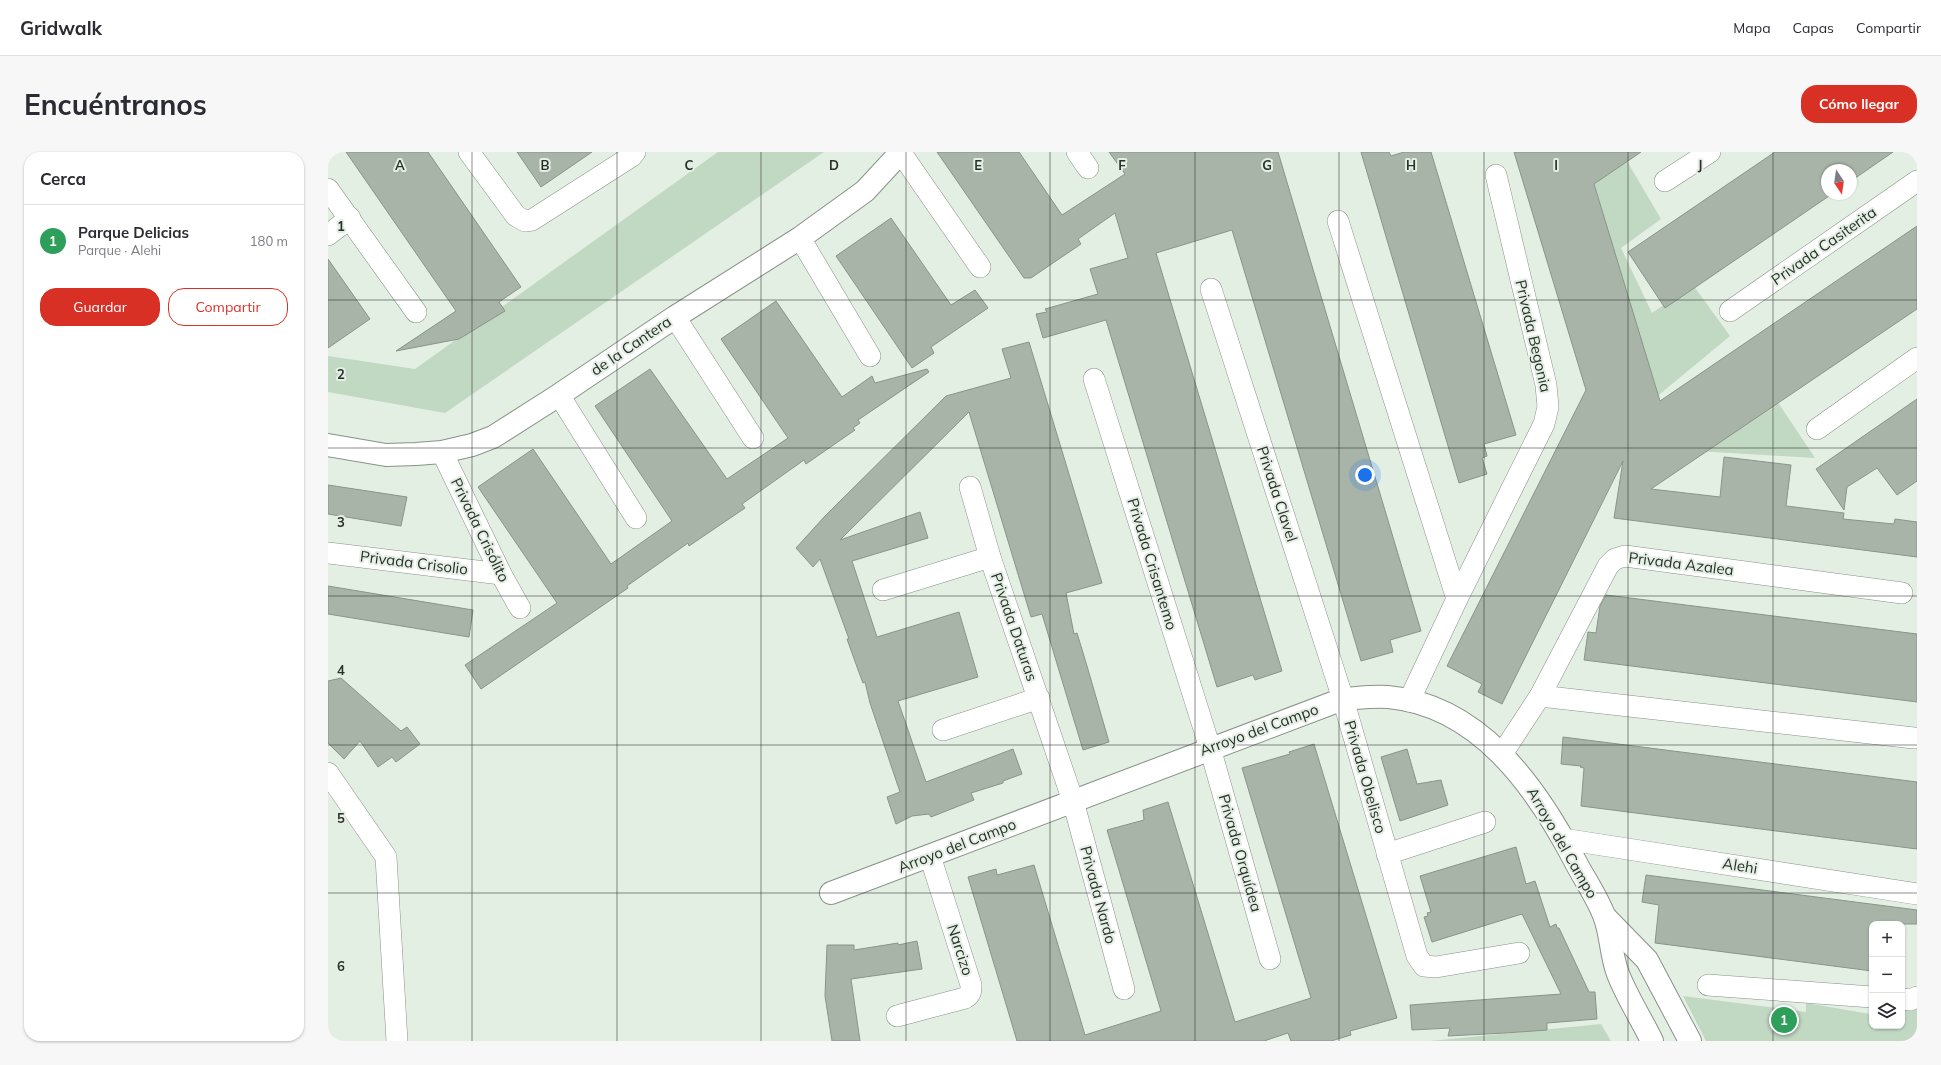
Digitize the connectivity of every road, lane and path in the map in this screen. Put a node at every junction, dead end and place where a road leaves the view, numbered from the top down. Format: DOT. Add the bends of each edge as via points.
graph roads {
  1 [pos="469,152"];
  2 [pos="635,152"];
  3 [pos="901,152"];
  4 [pos="1710,152"];
  5 [pos="1496,175"];
  6 [pos="1917,181"];
  7 [pos="1665,182"];
  8 [pos="328,189"];
  9 [pos="350,218"];
  10 [pos="1338,221"];
  11 [pos="328,235"];
  12 [pos="800,238"];
  13 [pos="980,267"];
  14 [pos="1211,289"];
  15 [pos="1730,311"];
  16 [pos="416,312"];
  17 [pos="675,317"];
  18 [pos="870,356"];
  19 [pos="1917,358"];
  20 [pos="1094,379"];
  21 [pos="558,395"];
  22 [pos="1817,429"];
  23 [pos="753,438"];
  24 [pos="328,445"];
  25 [pos="442,452"];
  26 [pos="970,487"];
  27 [pos="636,518"];
  28 [pos="328,553"];
  29 [pos="990,557"];
  30 [pos="501,574"];
  31 [pos="883,590"];
  32 [pos="1902,593"];
  33 [pos="1457,599"];
  34 [pos="520,608"];
  35 [pos="1540,696"];
  36 [pos="1039,698"];
  37 [pos="1343,699"];
  38 [pos="1409,700"];
  39 [pos="943,730"];
  40 [pos="1914,738"];
  41 [pos="1210,748"];
  42 [pos="1502,754"];
  43 [pos="328,773"];
  44 [pos="1073,801"];
  45 [pos="1485,822"];
  46 [pos="1563,839"];
  47 [pos="1387,854"];
  48 [pos="930,856"];
  49 [pos="831,893"];
  50 [pos="1917,894"];
  51 [pos="1605,917"];
  52 [pos="1519,953"];
  53 [pos="1270,959"];
  54 [pos="1708,984"];
  55 [pos="1124,989"];
  56 [pos="1869,997"];
  57 [pos="1917,997"];
  58 [pos="1905,999"];
  59 [pos="897,1016"];
  60 [pos="397,1041"];
  61 [pos="1652,1041"];
  62 [pos="1690,1041"];
  1 -- 2 [label="street" via="516,216 526,221 532,220"];
  3 -- 12 [label="street, de la Cantera" via="865,191"];
  3 -- 13 [label="street"];
  4 -- 7 [label="street"];
  5 -- 33 [label="street, Privada Begonia" via="1546,385 1548,407 1544,424"];
  6 -- 15 [label="street, Privada Casiterita"];
  8 -- 9 [label="street"];
  9 -- 11 [label="street"];
  9 -- 16 [label="street"];
  10 -- 33 [label="street"];
  12 -- 17 [label="street, de la Cantera"];
  12 -- 18 [label="street"];
  14 -- 37 [label="street, Privada Clavel"];
  17 -- 21 [label="street, de la Cantera"];
  17 -- 23 [label="street"];
  19 -- 22 [label="street"];
  20 -- 41 [label="street, Privada Crisantemo"];
  21 -- 25 [label="street, de la Cantera" via="493,437"];
  21 -- 27 [label="street"];
  24 -- 25 [label="street, de la Cantera" via="386,454"];
  25 -- 30 [label="street, Privada Crisólito"];
  26 -- 29 [label="street, Privada Daturas"];
  28 -- 30 [label="street, Privada Crisolio"];
  29 -- 31 [label="street, Privada Daturas"];
  29 -- 36 [label="street, Privada Daturas"];
  30 -- 34 [label="street, Privada Crisólito"];
  32 -- 35 [label="street, Privada Azalea" via="1625,556 1615,559 1608,566"];
  33 -- 38 [label="street, Privada Begonia"];
  35 -- 40 [label="street"];
  35 -- 42 [label="street, Privada Azalea"];
  36 -- 39 [label="street, Privada Daturas"];
  36 -- 44 [label="street, Privada Daturas"];
  37 -- 38 [label="street, Arroyo del Campo" via="1388,697"];
  37 -- 41 [label="street, Arroyo del Campo"];
  37 -- 47 [label="street, Privada Obelisco"];
  38 -- 42 [label="street, Arroyo del Campo" via="1442,710 1471,728"];
  41 -- 44 [label="street, Arroyo del Campo"];
  41 -- 53 [label="street, Privada Orquídea"];
  42 -- 46 [label="street, Arroyo del Campo" via="1526,781"];
  43 -- 60 [label="street" via="386,857"];
  44 -- 48 [label="street, Arroyo del Campo"];
  44 -- 55 [label="street, Privada Nardo"];
  45 -- 47 [label="street, Privada Obelisco"];
  46 -- 50 [label="street, Alehi"];
  46 -- 51 [label="street, Arroyo del Campo"];
  47 -- 52 [label="street, Privada Obelisco" via="1417,956 1424,966 1436,967"];
  48 -- 49 [label="street, Arroyo del Campo"];
  48 -- 59 [label="street, Narcizo" via="971,985 971,992 965,998"];
  51 -- 61 [label="street, Arroyo del Campo" via="1617,971"];
  51 -- 62 [label="street, Arroyo del Campo" via="1647,960"];
  54 -- 56 [label="street"];
  57 -- 58 [label="street"];
}
